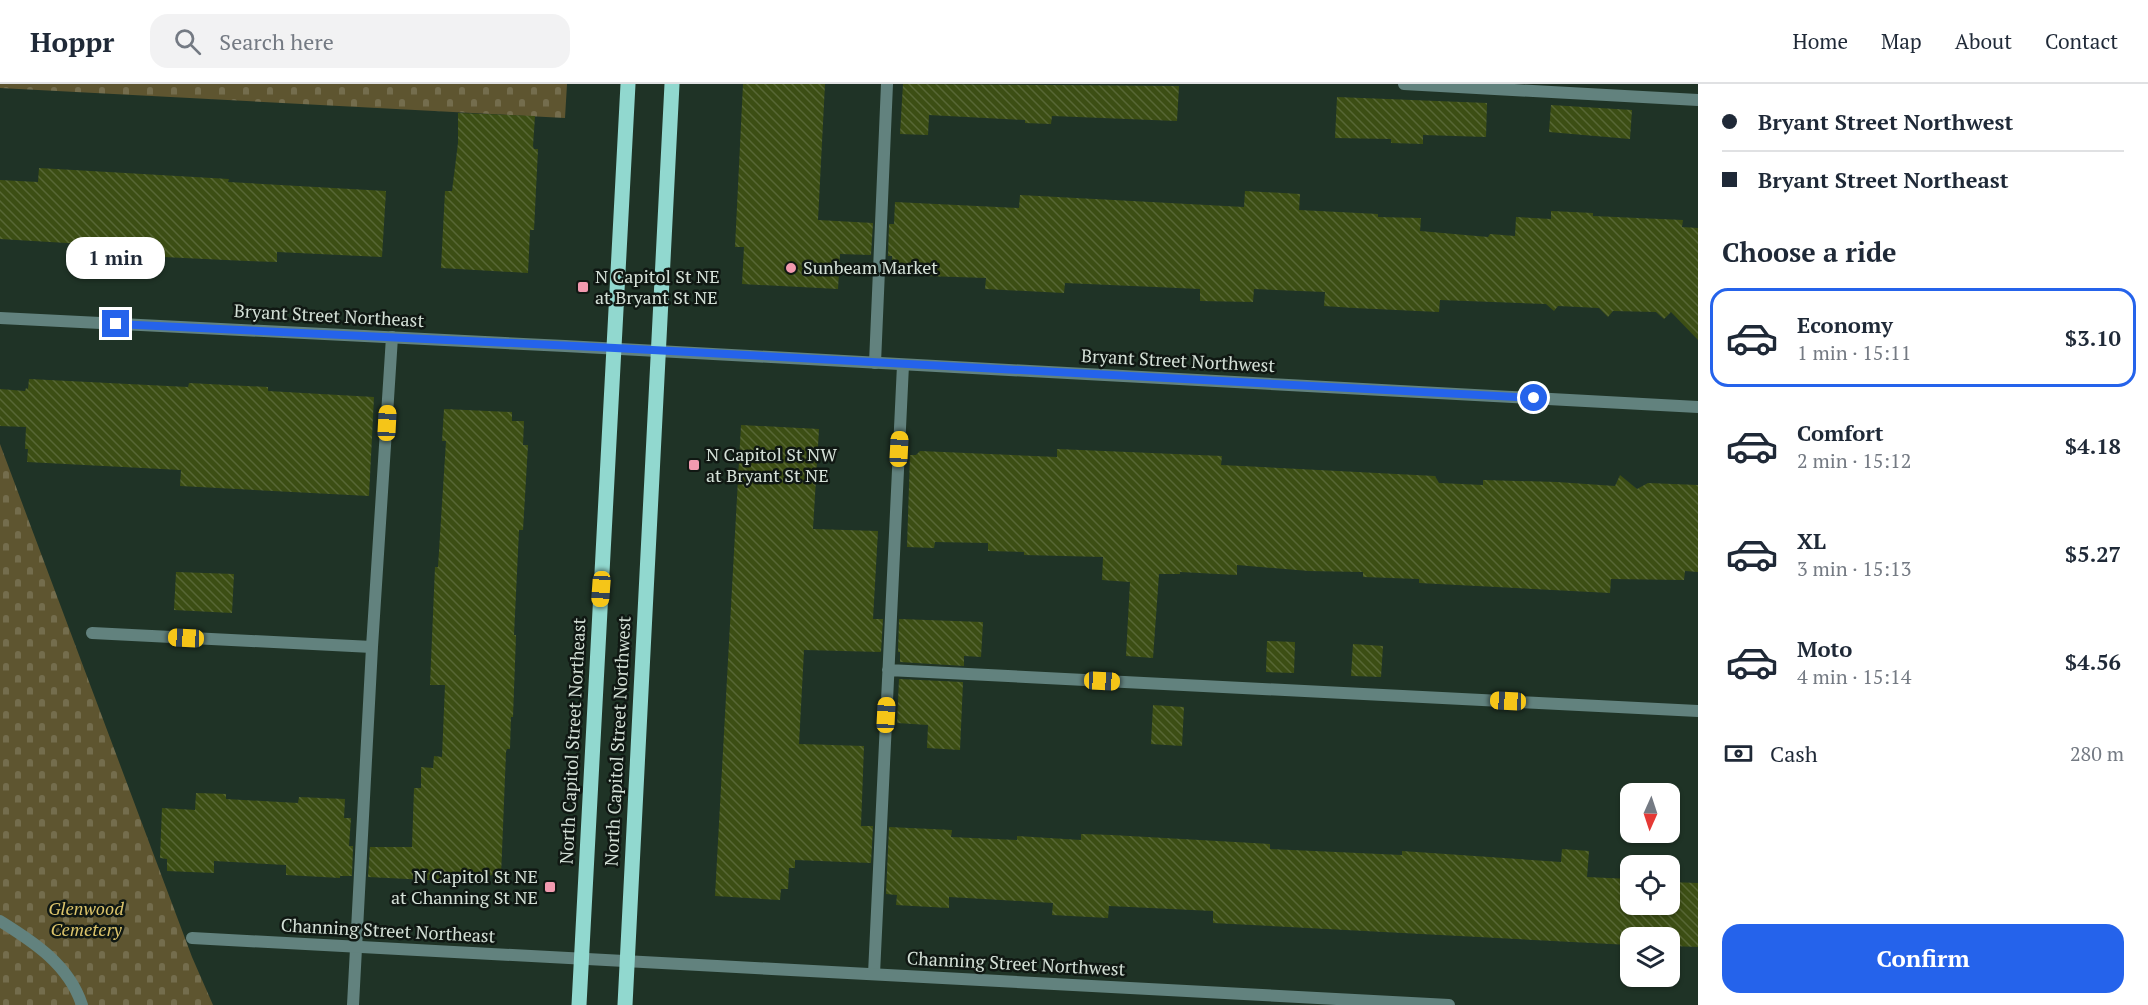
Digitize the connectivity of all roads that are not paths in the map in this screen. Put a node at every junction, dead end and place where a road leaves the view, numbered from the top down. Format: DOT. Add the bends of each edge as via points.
graph roads {
  1 [pos="628,84"];
  2 [pos="672,84"];
  3 [pos="887,84"];
  4 [pos="1404,84"];
  5 [pos="1698,100"];
  6 [pos="0,318"];
  7 [pos="392,337"];
  8 [pos="615,348"];
  9 [pos="657,352"];
  10 [pos="875,363"];
  11 [pos="903,365"];
  12 [pos="1698,407"];
  13 [pos="92,633"];
  14 [pos="372,647"];
  15 [pos="888,670"];
  16 [pos="1698,711"];
  17 [pos="0,921"];
  18 [pos="192,938"];
  19 [pos="356,947"];
  20 [pos="582,958"];
  21 [pos="627,961"];
  22 [pos="874,974"];
  23 [pos="82,1005"];
  24 [pos="353,1005"];
  25 [pos="579,1005"];
  26 [pos="625,1005"];
  27 [pos="1449,1005"];
  1 -- 8 [label="main road, North Capitol Street Northeast"];
  2 -- 9 [label="main road, North Capitol Street Northwest"];
  3 -- 10 [label="street"];
  4 -- 5 [label="street"];
  6 -- 7 [label="street, Bryant Street Northeast"];
  7 -- 8 [label="street, Bryant Street Northeast"];
  7 -- 14 [label="street"];
  8 -- 9 [label="street, Bryant Street Northeast"];
  8 -- 20 [label="main road, North Capitol Street Northeast"];
  9 -- 10 [label="street, Bryant Street Northwest"];
  9 -- 21 [label="main road, North Capitol Street Northwest"];
  10 -- 11 [label="street, Bryant Street Northwest"];
  11 -- 12 [label="street, Bryant Street Northwest"];
  11 -- 15 [label="street"];
  13 -- 14 [label="street"];
  14 -- 19 [label="street"];
  15 -- 16 [label="street"];
  15 -- 22 [label="street"];
  17 -- 23 [label="street" via="36,944 59,965"];
  18 -- 19 [label="street, Channing Street Northeast"];
  19 -- 20 [label="street, Channing Street Northeast"];
  19 -- 24 [label="street"];
  20 -- 21 [label="street, Channing Street Northwest"];
  20 -- 25 [label="main road, North Capitol Street Northeast"];
  21 -- 22 [label="street, Channing Street Northwest"];
  21 -- 26 [label="main road, North Capitol Street Northwest"];
  22 -- 27 [label="street, Channing Street Northwest"];
}
